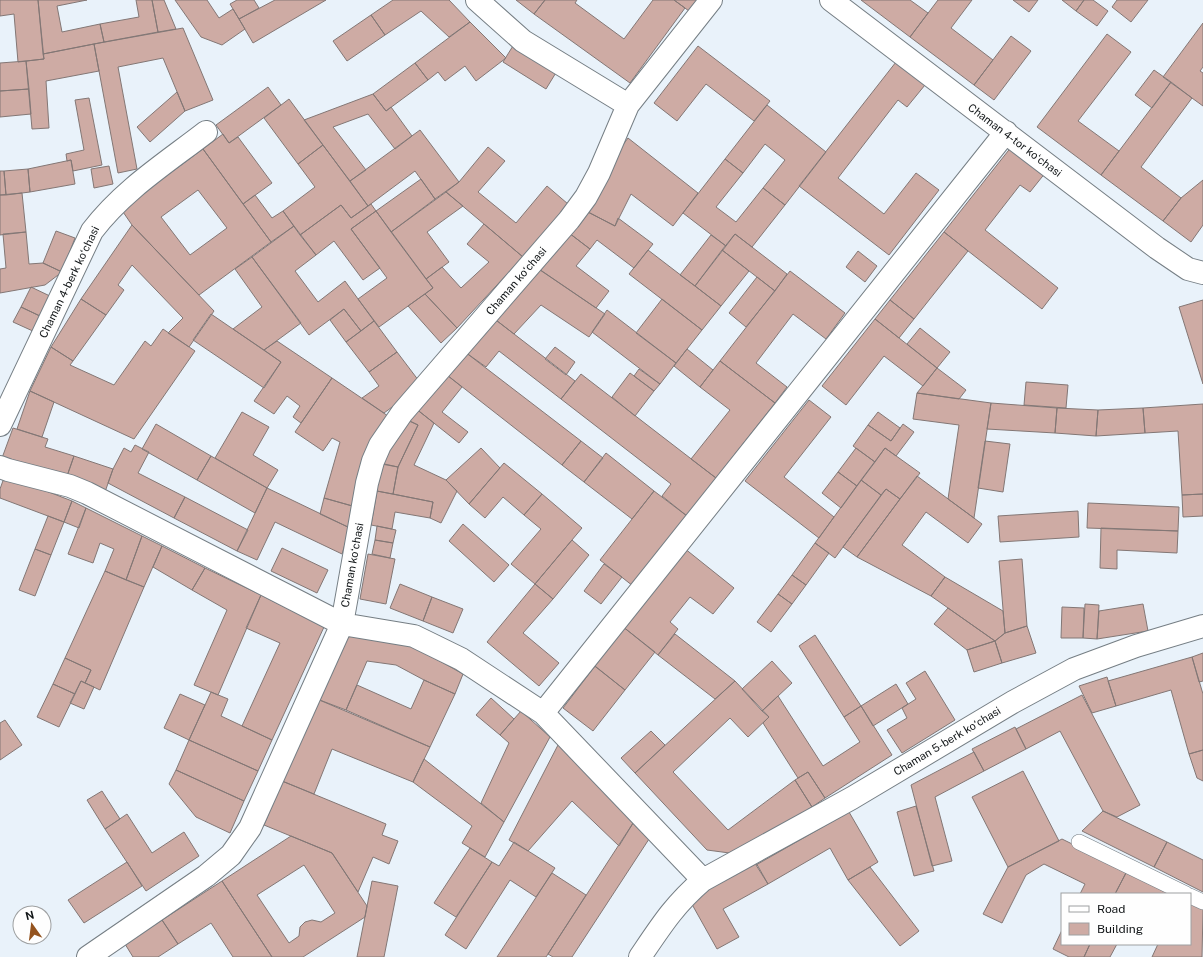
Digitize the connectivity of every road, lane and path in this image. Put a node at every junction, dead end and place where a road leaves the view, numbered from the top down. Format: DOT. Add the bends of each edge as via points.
graph roads {
  1 [pos="477,0"];
  2 [pos="711,0"];
  3 [pos="831,0"];
  4 [pos="628,105"];
  5 [pos="206,132"];
  6 [pos="1006,132"];
  7 [pos="1203,273"];
  8 [pos="0,426"];
  9 [pos="0,466"];
  10 [pos="342,624"];
  11 [pos="1203,626"];
  12 [pos="543,713"];
  13 [pos="1079,842"];
  14 [pos="702,880"];
  15 [pos="1184,893"];
  16 [pos="1191,896"];
  17 [pos="1203,902"];
  18 [pos="88,957"];
  19 [pos="640,957"];
  1 -- 4 [label="street" via="523,41"];
  2 -- 4 [label="street"];
  3 -- 6 [label="street, Chaman 4-tor koʻchasi"];
  4 -- 10 [label="street, Chaman koʻchasi" via="586,197 402,413 380,445 367,483"];
  5 -- 8 [label="street, Chaman 4-berk koʻchasi" via="122,196 92,231"];
  6 -- 7 [label="street, Chaman 4-tor koʻchasi" via="1157,248 1188,269"];
  6 -- 12 [label="street"];
  9 -- 10 [label="street" via="88,493"];
  10 -- 12 [label="street" via="414,636 462,659"];
  10 -- 18 [label="street, Chaman koʻchasi" via="250,828 231,855 206,876"];
  11 -- 14 [label="street, Chaman 5-berk koʻchasi" via="1136,646 1074,669 1013,702 852,798"];
  12 -- 14 [label="street"];
  13 -- 15 [label="lane"];
  14 -- 19 [label="street, Chaman 5-berk koʻchasi" via="668,914"];
  16 -- 17 [label="lane"];
}
